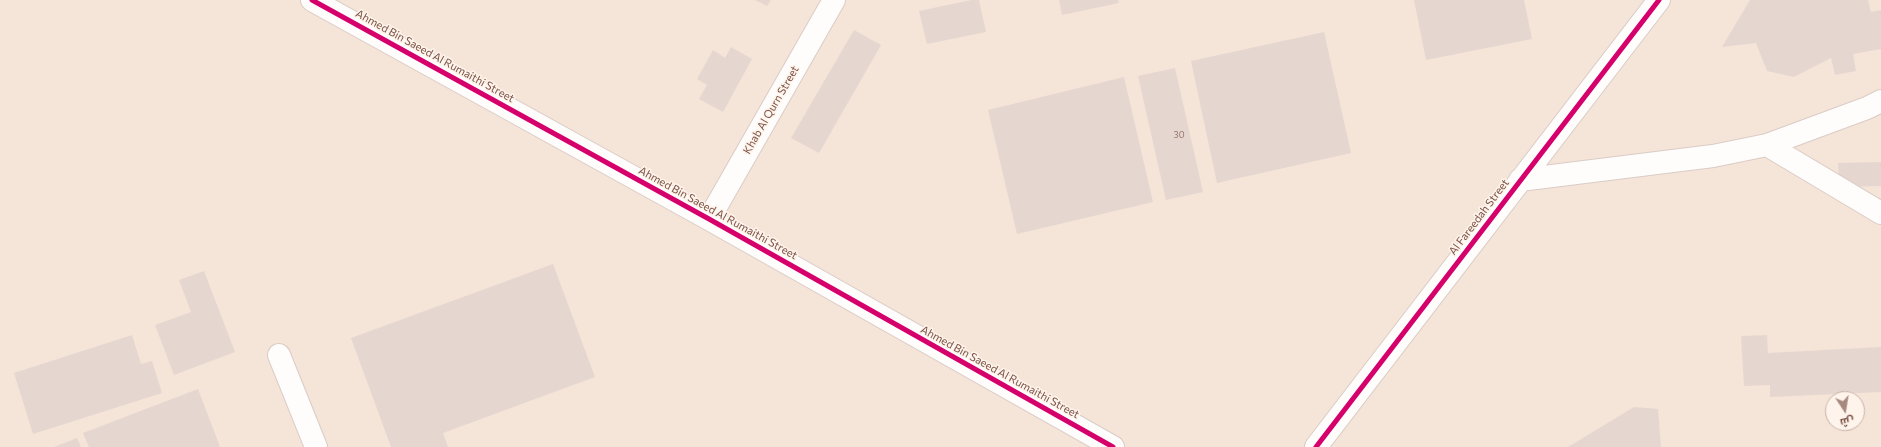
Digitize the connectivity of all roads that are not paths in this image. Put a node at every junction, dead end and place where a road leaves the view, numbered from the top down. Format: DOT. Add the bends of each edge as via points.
graph roads {
  1 [pos="312,0"];
  2 [pos="834,0"];
  3 [pos="1659,0"];
  4 [pos="1881,100"];
  5 [pos="1768,145"];
  6 [pos="1520,180"];
  7 [pos="1881,213"];
  8 [pos="709,219"];
  9 [pos="280,355"];
  10 [pos="316,447"];
  11 [pos="1113,447"];
  12 [pos="1316,447"];
  1 -- 8 [label="street, Ahmed Bin Saeed Al Rumaithi Street"];
  2 -- 8 [label="street, Khab Al Qurn Street"];
  3 -- 6 [label="street, Al Fareedah Street"];
  4 -- 5 [label="street" via="1867,108"];
  5 -- 6 [label="street" via="1713,156"];
  5 -- 7 [label="street"];
  6 -- 12 [label="street, Al Fareedah Street"];
  8 -- 11 [label="street, Ahmed Bin Saeed Al Rumaithi Street"];
  9 -- 10 [label="street"];
}
